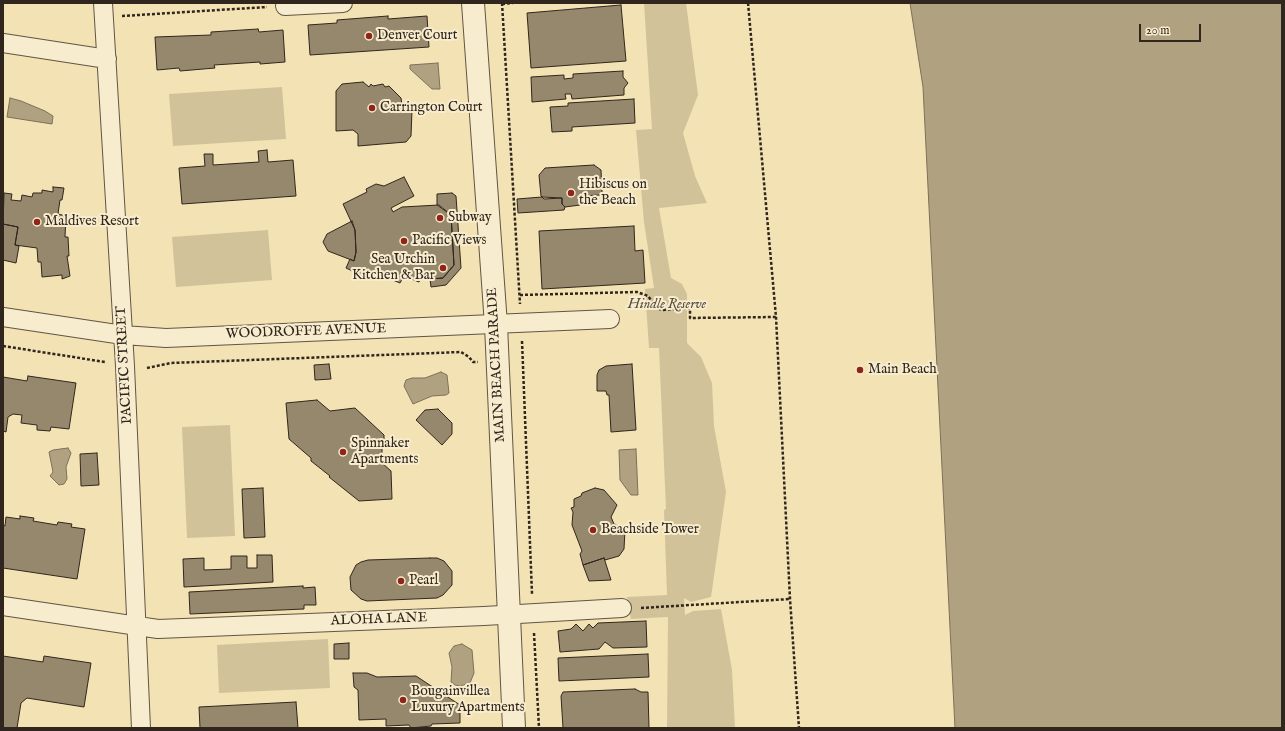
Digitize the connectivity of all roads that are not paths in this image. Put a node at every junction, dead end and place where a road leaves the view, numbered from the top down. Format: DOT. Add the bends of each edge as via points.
graph roads {
  1 [pos="343,3"];
  2 [pos="473,3"];
  3 [pos="285,6"];
  4 [pos="103,10"];
  5 [pos="3,43"];
  6 [pos="107,59"];
  7 [pos="3,317"];
  8 [pos="610,319"];
  9 [pos="496,325"];
  10 [pos="123,335"];
  11 [pos="3,606"];
  12 [pos="622,608"];
  13 [pos="508,615"];
  14 [pos="136,626"];
  15 [pos="141,728"];
  16 [pos="514,728"];
  1 -- 3 [label="street"];
  2 -- 9 [label="street, MAIN BEACH PARADE"];
  4 -- 6 [label="street, PACIFIC STREET"];
  5 -- 6 [label="street"];
  6 -- 10 [label="street, PACIFIC STREET"];
  7 -- 10 [label="street, WOODROFFE AVENUE"];
  8 -- 9 [label="street, WOODROFFE AVENUE"];
  9 -- 10 [label="street, WOODROFFE AVENUE" via="166,338"];
  9 -- 13 [label="street, MAIN BEACH PARADE"];
  10 -- 14 [label="street, PACIFIC STREET"];
  11 -- 14 [label="street, ALOHA LANE"];
  12 -- 13 [label="street, ALOHA LANE"];
  13 -- 14 [label="street, ALOHA LANE" via="158,628"];
  13 -- 16 [label="street, MAIN BEACH PARADE"];
  14 -- 15 [label="street, PACIFIC STREET"];
}
